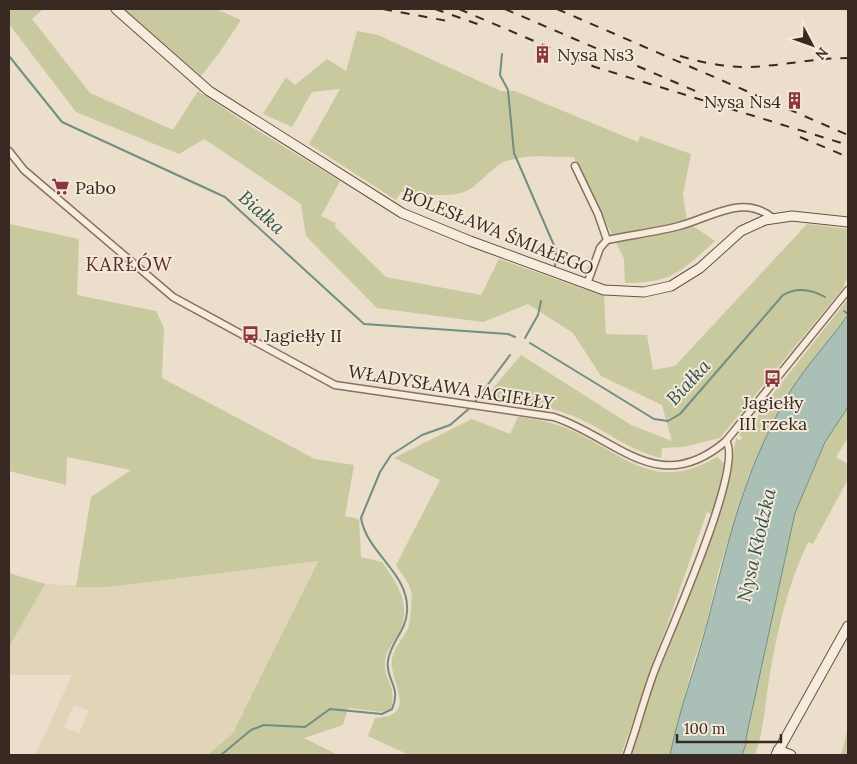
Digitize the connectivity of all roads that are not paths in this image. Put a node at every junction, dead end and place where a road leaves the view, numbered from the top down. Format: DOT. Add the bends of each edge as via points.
graph roads {
  1 [pos="116,9"];
  2 [pos="9,151"];
  3 [pos="575,166"];
  4 [pos="774,218"];
  5 [pos="848,222"];
  6 [pos="607,240"];
  7 [pos="587,284"];
  8 [pos="848,290"];
  9 [pos="726,441"];
  10 [pos="848,626"];
  11 [pos="777,753"];
  12 [pos="627,755"];
  13 [pos="791,755"];
  1 -- 7 [label="street, BOLESŁAWA ŚMIAŁEGO" via="209,90 402,213"];
  2 -- 9 [label="street, WŁADYSŁAWA JAGIEŁŁY" via="24,170 173,298 341,387 558,418 634,459 656,464 691,462 711,453"];
  3 -- 6 [label="street"];
  4 -- 5 [label="street, BOLESŁAWA ŚMIAŁEGO" via="792,216"];
  4 -- 6 [label="street" via="755,208 734,208 715,211 680,226"];
  4 -- 7 [label="street, BOLESŁAWA ŚMIAŁEGO" via="741,231 700,268 672,286 626,292"];
  6 -- 7 [label="street" via="600,248"];
  8 -- 9 [label="street, WŁADYSŁAWA JAGIEŁŁY"];
  9 -- 12 [label="street" via="730,458 719,505 654,671"];
  10 -- 11 [label="street"];
  11 -- 13 [label="street"];
}
